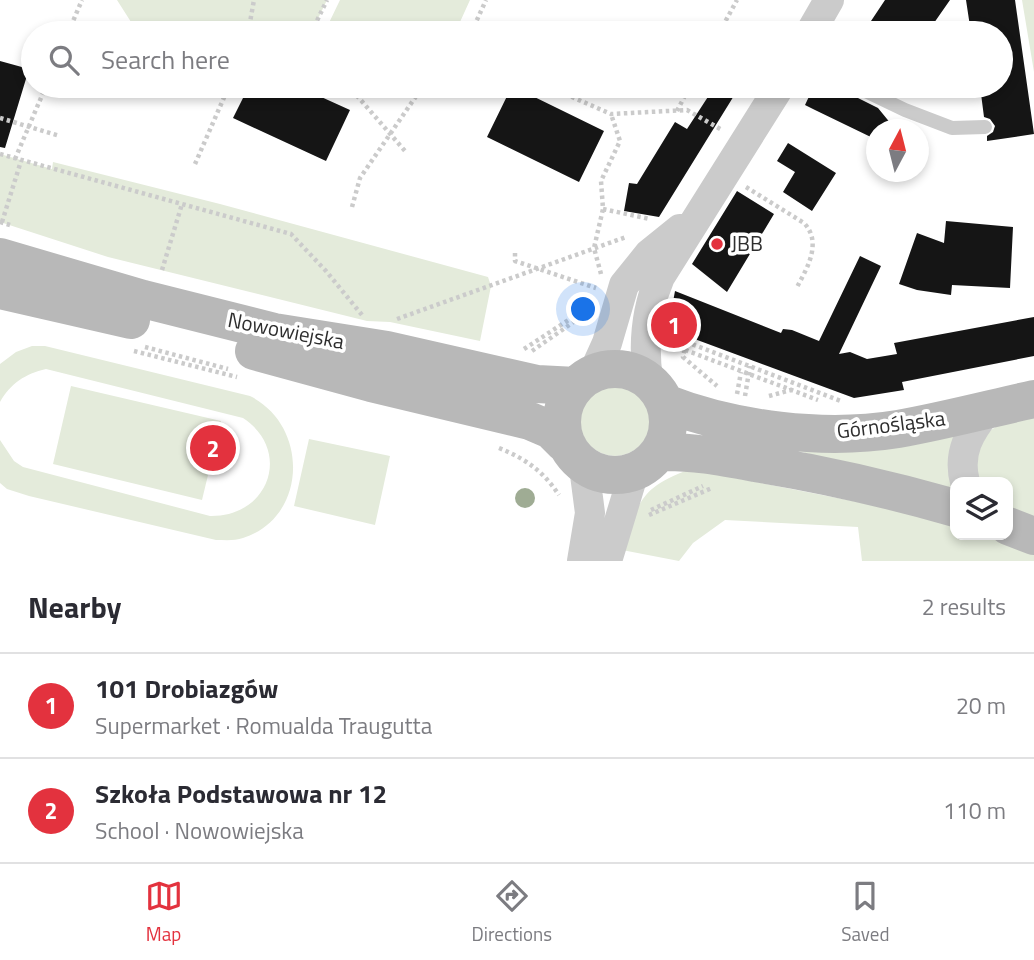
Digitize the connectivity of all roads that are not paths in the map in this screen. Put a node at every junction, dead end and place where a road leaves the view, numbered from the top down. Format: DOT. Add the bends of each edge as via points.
graph roads {
  1 [pos="829,0"];
  2 [pos="817,21"];
  3 [pos="772,98"];
  4 [pos="880,98"];
  5 [pos="985,127"];
  6 [pos="697,216"];
  7 [pos="6,232"];
  8 [pos="0,290"];
  9 [pos="584,380"];
  10 [pos="657,391"];
  11 [pos="1034,399"];
  12 [pos="988,410"];
  13 [pos="574,455"];
  14 [pos="646,462"];
  15 [pos="964,477"];
  16 [pos="950,507"];
  17 [pos="1013,528"];
  18 [pos="1034,536"];
  19 [pos="582,561"];
  20 [pos="607,561"];
  1 -- 2 [label="street"];
  3 -- 6 [label="street"];
  4 -- 5 [label="lane" via="952,128"];
  6 -- 9 [label="street" via="649,254 611,301 607,343"];
  6 -- 10 [label="street" via="660,277 649,314 644,346"];
  7 -- 9 [label="street, Nowowiejska" via="143,299 274,332 387,350 537,384"];
  8 -- 13 [label="street, Nowowiejska" via="530,421 551,430"];
  9 -- 10 [label="street" via="617,369 634,372"];
  9 -- 13 [label="street" via="565,406 561,427"];
  10 -- 12 [label="street, Górnośląska" via="706,418 809,433 896,429"];
  10 -- 14 [label="street" via="668,413 668,429 664,444"];
  11 -- 12 [label="street, Górnośląska"];
  12 -- 15 [label="street" via="966,442"];
  13 -- 14 [label="street" via="609,475 623,475"];
  13 -- 19 [label="street" via="590,513"];
  14 -- 16 [label="street" via="694,453 834,476"];
  14 -- 20 [label="street"];
  17 -- 18 [label="street"];
}
